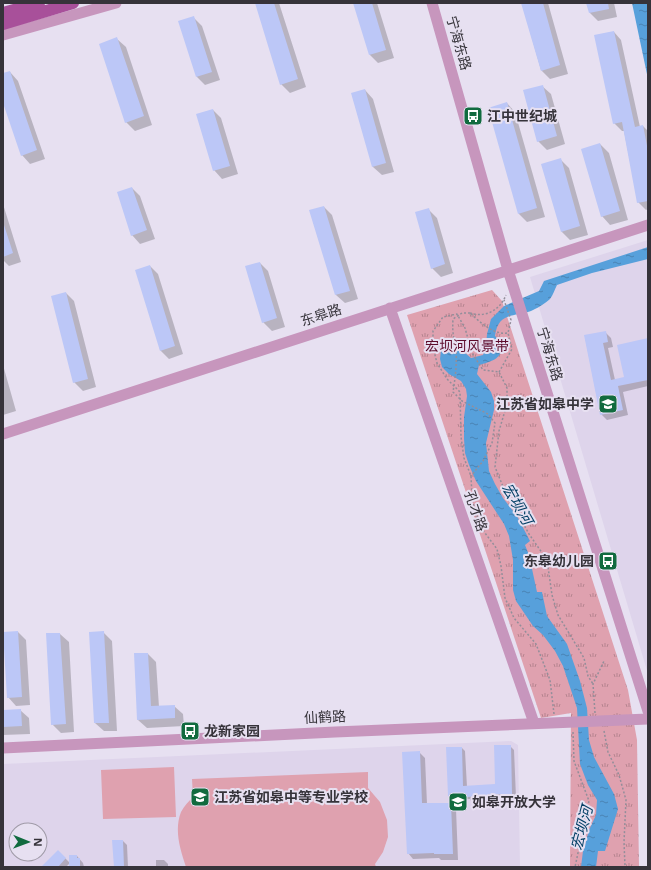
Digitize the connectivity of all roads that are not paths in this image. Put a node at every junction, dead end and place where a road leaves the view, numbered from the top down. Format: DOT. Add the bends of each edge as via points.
graph roads {
  1 [pos="39,3"];
  2 [pos="73,3"];
  3 [pos="116,3"];
  4 [pos="432,3"];
  5 [pos="3,13"];
  6 [pos="3,24"];
  7 [pos="3,35"];
  8 [pos="648,225"];
  9 [pos="508,270"];
  10 [pos="390,308"];
  11 [pos="3,434"];
  12 [pos="648,711"];
  13 [pos="648,719"];
  14 [pos="534,723"];
  15 [pos="3,748"];
  1 -- 5 [label="main road"];
  2 -- 6 [label="main road"];
  3 -- 7 [label="street"];
  4 -- 9 [label="street, 宁海东路"];
  8 -- 9 [label="street, 东皋路"];
  9 -- 10 [label="street, 东皋路"];
  9 -- 12 [label="street, 宁海东路"];
  10 -- 11 [label="street, 东皋路"];
  10 -- 14 [label="street, 孔才路"];
  13 -- 14 [label="street, 仙鹤路"];
  14 -- 15 [label="street, 仙鹤路"];
}
